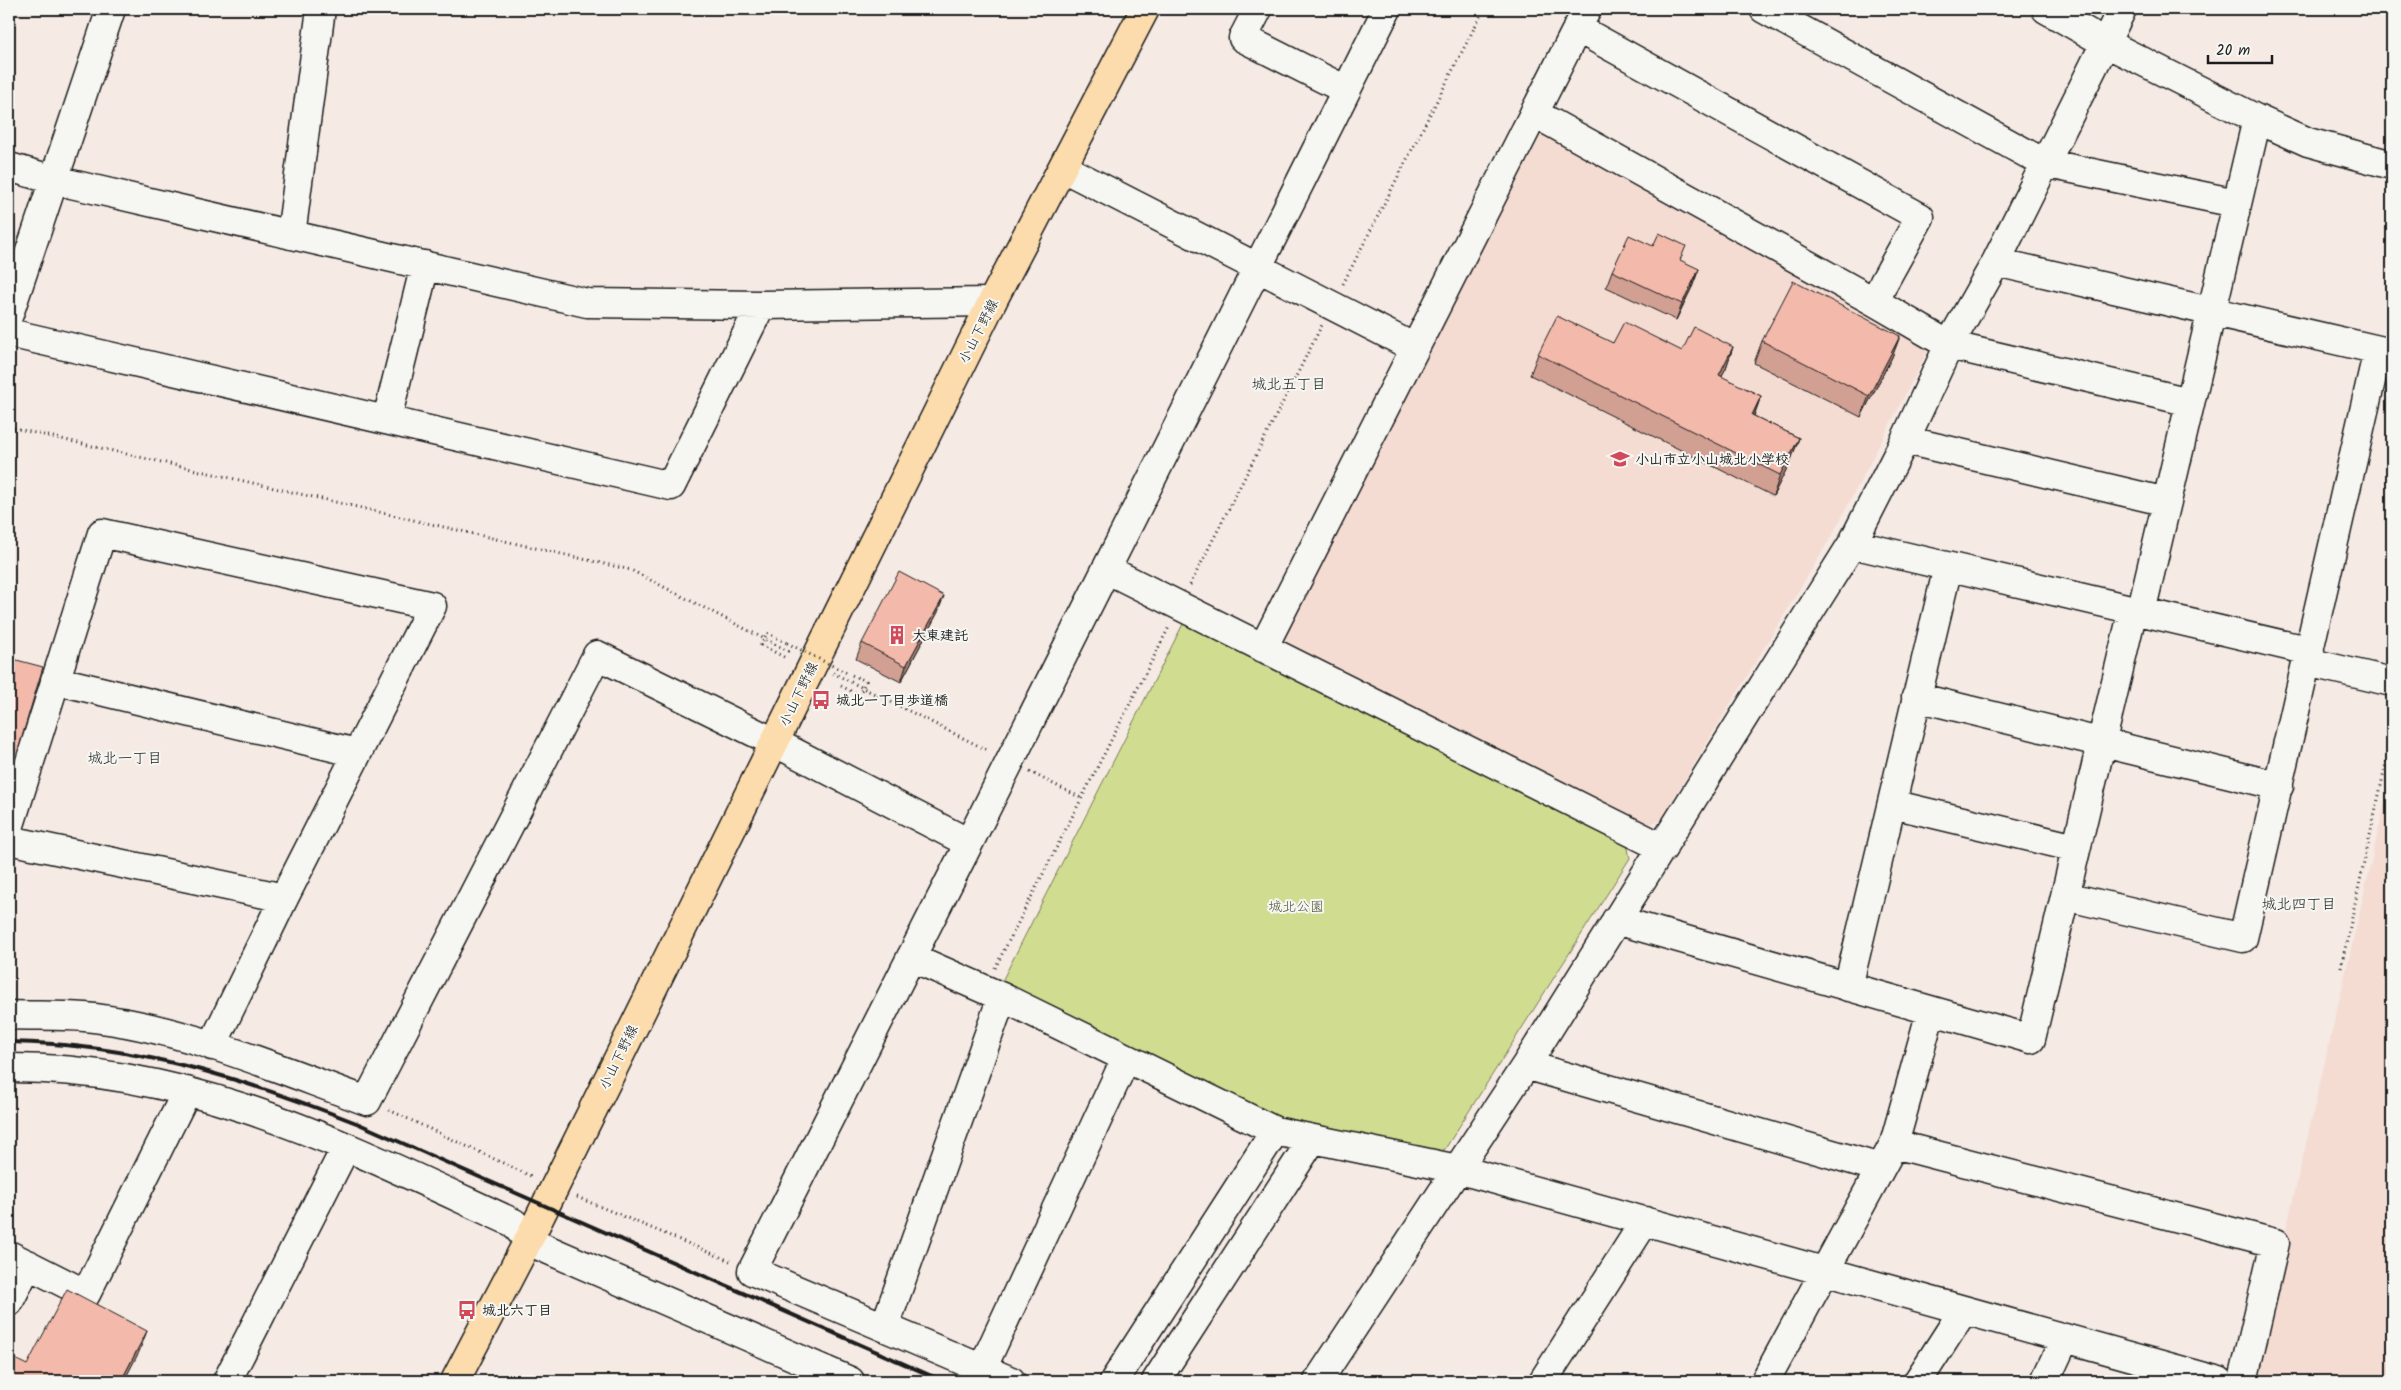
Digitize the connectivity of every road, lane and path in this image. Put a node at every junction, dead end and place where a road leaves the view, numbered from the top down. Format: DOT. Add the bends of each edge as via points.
graph roads {
  1 [pos="111,9"];
  2 [pos="322,9"];
  3 [pos="1145,9"];
  4 [pos="1258,9"];
  5 [pos="1387,9"];
  6 [pos="1484,9"];
  7 [pos="1764,9"];
  8 [pos="2046,9"];
  9 [pos="2122,9"];
  10 [pos="1582,18"];
  11 [pos="2104,42"];
  12 [pos="1346,90"];
  13 [pos="1534,113"];
  14 [pos="2256,119"];
  15 [pos="2044,163"];
  16 [pos="2392,165"];
  17 [pos="9,167"];
  18 [pos="1063,168"];
  19 [pos="54,180"];
  20 [pos="2236,204"];
  21 [pos="291,235"];
  22 [pos="1996,262"];
  23 [pos="424,265"];
  24 [pos="1256,268"];
  25 [pos="992,302"];
  26 [pos="1875,302"];
  27 [pos="761,304"];
  28 [pos="1332,306"];
  29 [pos="2212,311"];
  30 [pos="9,314"];
  31 [pos="9,333"];
  32 [pos="1949,345"];
  33 [pos="1415,348"];
  34 [pos="2385,352"];
  35 [pos="2190,402"];
  36 [pos="387,419"];
  37 [pos="9,427"];
  38 [pos="1905,440"];
  39 [pos="2167,502"];
  40 [pos="1852,544"];
  41 [pos="1948,567"];
  42 [pos="1106,569"];
  43 [pos="1180,606"];
  44 [pos="2137,611"];
  45 [pos="1263,648"];
  46 [pos="2309,656"];
  47 [pos="784,657"];
  48 [pos="812,663"];
  49 [pos="55,680"];
  50 [pos="2392,682"];
  51 [pos="841,686"];
  52 [pos="1916,698"];
  53 [pos="2392,736"];
  54 [pos="774,742"];
  55 [pos="2102,742"];
  56 [pos="357,753"];
  57 [pos="1009,760"];
  58 [pos="2279,786"];
  59 [pos="1083,798"];
  60 [pos="1892,804"];
  61 [pos="9,828"];
  62 [pos="9,840"];
  63 [pos="969,843"];
  64 [pos="1662,848"];
  65 [pos="2076,848"];
  66 [pos="2065,896"];
  67 [pos="284,898"];
  68 [pos="1616,920"];
  69 [pos="911,957"];
  70 [pos="2341,967"];
  71 [pos="1848,987"];
  72 [pos="993,993"];
  73 [pos="1931,1011"];
  74 [pos="9,1015"];
  75 [pos="212,1046"];
  76 [pos="1126,1058"];
  77 [pos="1526,1065"];
  78 [pos="9,1068"];
  79 [pos="188,1091"];
  80 [pos="1275,1131"];
  81 [pos="1312,1140"];
  82 [pos="1894,1144"];
  83 [pos="346,1147"];
  84 [pos="1880,1168"];
  85 [pos="1457,1169"];
  86 [pos="1645,1221"];
  87 [pos="528,1241"];
  88 [pos="18,1260"];
  89 [pos="1825,1273"];
  90 [pos="9,1302"];
  91 [pos="1963,1311"];
  92 [pos="885,1326"];
  93 [pos="2065,1338"];
  94 [pos="982,1369"];
  95 [pos="227,1381"];
  96 [pos="455,1381"];
  97 [pos="850,1381"];
  98 [pos="1011,1381"];
  99 [pos="1114,1381"];
  100 [pos="1156,1381"];
  101 [pos="1318,1381"];
  102 [pos="1542,1381"];
  103 [pos="1765,1381"];
  104 [pos="1918,1381"];
  105 [pos="2044,1381"];
  106 [pos="2219,1381"];
  107 [pos="2242,1381"];
  1 -- 19 [label="street"];
  2 -- 21 [label="street"];
  3 -- 18 [label="main road, 小山下野線"];
  4 -- 12 [label="street" via="1243,38"];
  5 -- 12 [label="street"];
  6 -- 28 [label="path"];
  7 -- 15 [label="street"];
  8 -- 11 [label="street"];
  9 -- 11 [label="street"];
  10 -- 13 [label="street"];
  10 -- 26 [label="street" via="1920,217"];
  11 -- 14 [label="street"];
  11 -- 15 [label="street"];
  12 -- 24 [label="street"];
  13 -- 26 [label="street"];
  13 -- 33 [label="street"];
  14 -- 16 [label="street" via="2308,142"];
  14 -- 20 [label="street"];
  15 -- 20 [label="street"];
  15 -- 22 [label="street"];
  17 -- 19 [label="street"];
  18 -- 24 [label="street"];
  18 -- 25 [label="main road, 小山下野線"];
  19 -- 21 [label="street"];
  19 -- 30 [label="street"];
  20 -- 29 [label="street"];
  21 -- 23 [label="street"];
  22 -- 29 [label="street"];
  22 -- 32 [label="street"];
  23 -- 27 [label="street" via="587,303"];
  23 -- 36 [label="street"];
  24 -- 28 [label="street"];
  24 -- 42 [label="street"];
  25 -- 27 [label="street"];
  25 -- 48 [label="main road, 小山下野線"];
  26 -- 32 [label="street"];
  27 -- 36 [label="street" via="671,486"];
  28 -- 33 [label="street"];
  28 -- 43 [label="path"];
  29 -- 34 [label="street"];
  29 -- 35 [label="street"];
  31 -- 36 [label="street"];
  32 -- 35 [label="street"];
  32 -- 38 [label="street"];
  33 -- 45 [label="street"];
  34 -- 46 [label="street"];
  35 -- 39 [label="street"];
  37 -- 48 [label="path" via="631,570"];
  38 -- 39 [label="street"];
  38 -- 40 [label="street"];
  39 -- 44 [label="street"];
  40 -- 41 [label="street"];
  40 -- 64 [label="street"];
  41 -- 44 [label="street"];
  41 -- 52 [label="street"];
  42 -- 43 [label="street"];
  42 -- 57 [label="street"];
  43 -- 45 [label="street"];
  43 -- 59 [label="path"];
  44 -- 46 [label="street"];
  44 -- 55 [label="street"];
  45 -- 64 [label="street"];
  46 -- 50 [label="street"];
  46 -- 58 [label="street"];
  47 -- 51 [label="path, bridge" via="761,645 768,632 866,682 859,695"];
  48 -- 54 [label="main road, 小山下野線"];
  48 -- 57 [label="path"];
  49 -- 56 [label="street"];
  49 -- 56 [label="street" via="102,533 432,606"];
  49 -- 61 [label="street"];
  52 -- 55 [label="street"];
  52 -- 60 [label="street"];
  53 -- 70 [label="path"];
  54 -- 63 [label="street"];
  54 -- 75 [label="street" via="597,654 367,1101"];
  54 -- 87 [label="main road, 小山下野線"];
  55 -- 58 [label="street"];
  55 -- 65 [label="street"];
  56 -- 67 [label="street"];
  57 -- 59 [label="path"];
  57 -- 63 [label="street"];
  58 -- 66 [label="street" via="2243,938"];
  59 -- 72 [label="path"];
  60 -- 65 [label="street"];
  60 -- 71 [label="street"];
  62 -- 67 [label="street"];
  63 -- 69 [label="street"];
  64 -- 68 [label="street"];
  65 -- 66 [label="street"];
  66 -- 73 [label="street" via="2031,1039"];
  67 -- 75 [label="street"];
  68 -- 71 [label="street"];
  68 -- 77 [label="street"];
  69 -- 72 [label="street"];
  69 -- 92 [label="street" via="752,1270"];
  71 -- 73 [label="street"];
  72 -- 76 [label="street"];
  72 -- 92 [label="street"];
  73 -- 82 [label="street"];
  74 -- 75 [label="street" via="85,1017 150,1029"];
  76 -- 80 [label="street"];
  76 -- 94 [label="street"];
  77 -- 84 [label="street"];
  77 -- 85 [label="street"];
  78 -- 79 [label="street" via="78,1070"];
  79 -- 83 [label="street" via="268,1115"];
  79 -- 88 [label="street" via="86,1294"];
  80 -- 81 [label="street"];
  80 -- 99 [label="street"];
  81 -- 85 [label="street"];
  81 -- 100 [label="street"];
  82 -- 84 [label="street"];
  82 -- 107 [label="street" via="2276,1243"];
  83 -- 87 [label="street" via="514,1223"];
  83 -- 95 [label="street"];
  84 -- 89 [label="street"];
  85 -- 86 [label="street"];
  85 -- 101 [label="street"];
  86 -- 89 [label="street"];
  86 -- 102 [label="street"];
  87 -- 96 [label="main road, 小山下野線"];
  87 -- 97 [label="street"];
  88 -- 90 [label="street"];
  89 -- 91 [label="street"];
  89 -- 103 [label="street"];
  91 -- 93 [label="street"];
  91 -- 104 [label="street"];
  92 -- 94 [label="street"];
  93 -- 105 [label="street"];
  93 -- 106 [label="street"];
  94 -- 98 [label="street"];
}
